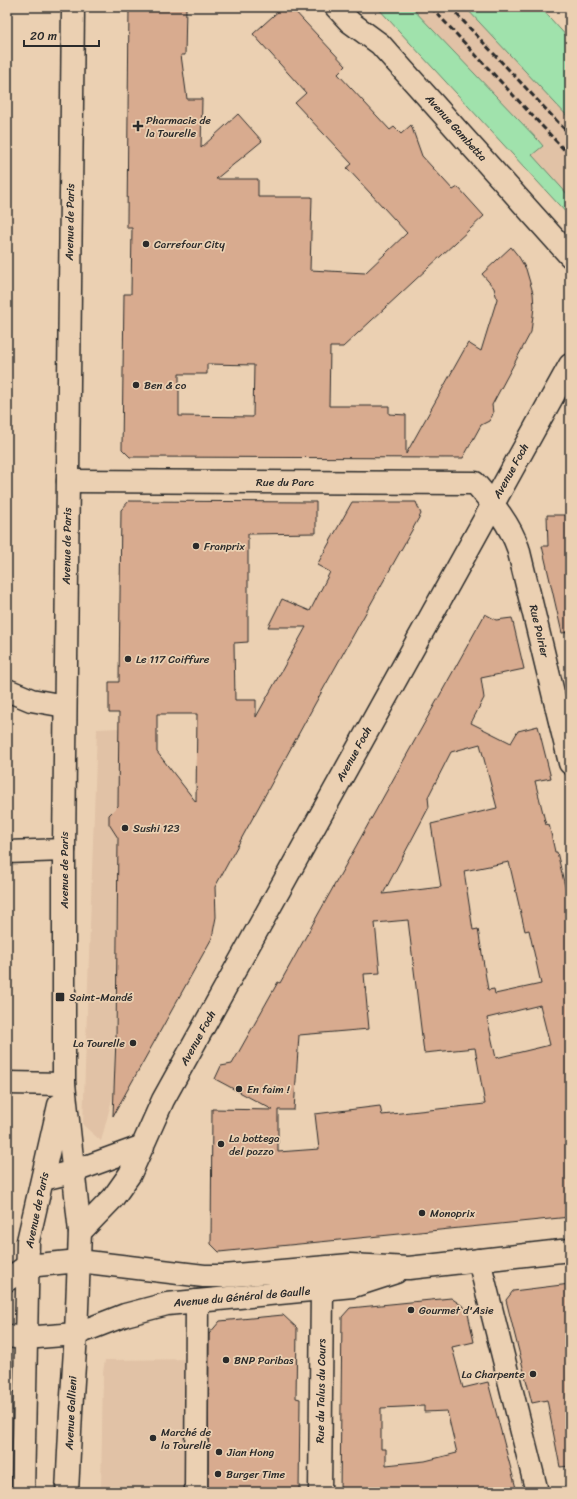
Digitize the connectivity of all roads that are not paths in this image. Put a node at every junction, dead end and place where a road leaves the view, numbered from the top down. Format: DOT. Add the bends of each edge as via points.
graph roads {
  1 [pos="72,7"];
  2 [pos="336,7"];
  3 [pos="570,256"];
  4 [pos="570,365"];
  5 [pos="68,481"];
  6 [pos="493,504"];
  7 [pos="7,690"];
  8 [pos="65,706"];
  9 [pos="570,763"];
  10 [pos="64,850"];
  11 [pos="7,852"];
  12 [pos="7,1083"];
  13 [pos="64,1084"];
  14 [pos="143,1146"];
  15 [pos="72,1172"];
  16 [pos="43,1179"];
  17 [pos="80,1232"];
  18 [pos="570,1250"];
  19 [pos="480,1260"];
  20 [pos="79,1261"];
  21 [pos="28,1266"];
  22 [pos="409,1268"];
  23 [pos="7,1280"];
  24 [pos="322,1289"];
  25 [pos="198,1301"];
  26 [pos="76,1334"];
  27 [pos="16,1337"];
  28 [pos="23,1492"];
  29 [pos="68,1492"];
  30 [pos="196,1492"];
  31 [pos="320,1492"];
  32 [pos="538,1492"];
  1 -- 5 [label="street, Avenue de Paris"];
  2 -- 3 [label="street, Avenue Gambetta" via="350,22 380,44"];
  4 -- 6 [label="street, Avenue Foch"];
  5 -- 6 [label="street, Rue du Parc" via="475,483"];
  5 -- 8 [label="street, Avenue de Paris"];
  6 -- 9 [label="street, Rue Poirier" via="510,528 518,548"];
  6 -- 14 [label="street, Avenue Foch" via="163,1100"];
  7 -- 8 [label="street" via="30,700"];
  8 -- 10 [label="street, Avenue de Paris"];
  10 -- 11 [label="street"];
  10 -- 13 [label="street, Avenue de Paris"];
  12 -- 13 [label="street"];
  13 -- 15 [label="street, Avenue de Paris"];
  13 -- 16 [label="street, Avenue de Paris"];
  14 -- 15 [label="street"];
  14 -- 17 [label="street, Avenue Foch" via="130,1174 113,1198"];
  15 -- 16 [label="street"];
  15 -- 17 [label="street, Avenue de Paris"];
  16 -- 21 [label="street, Avenue de Paris" via="28,1241"];
  17 -- 20 [label="street, Avenue de Paris"];
  18 -- 19 [label="street, Avenue du Général de Gaulle"];
  19 -- 22 [label="street, Avenue du Général de Gaulle"];
  19 -- 32 [label="street"];
  20 -- 21 [label="street, Avenue du Général de Gaulle"];
  20 -- 22 [label="street, Avenue du Général de Gaulle" via="185,1274 224,1276 350,1265"];
  20 -- 26 [label="street, Avenue de Paris"];
  21 -- 23 [label="street"];
  21 -- 27 [label="street, Avenue de Paris"];
  22 -- 24 [label="street, Avenue du Général de Gaulle" via="353,1286"];
  24 -- 25 [label="street, Avenue du Général de Gaulle"];
  24 -- 31 [label="street, Rue du Talus du Cours"];
  25 -- 26 [label="street, Avenue du Général de Gaulle" via="167,1304 125,1315"];
  25 -- 30 [label="street"];
  26 -- 27 [label="street, Avenue du Général de Gaulle"];
  26 -- 29 [label="street, Avenue Gallieni" via="70,1412"];
  27 -- 28 [label="street"];
}
